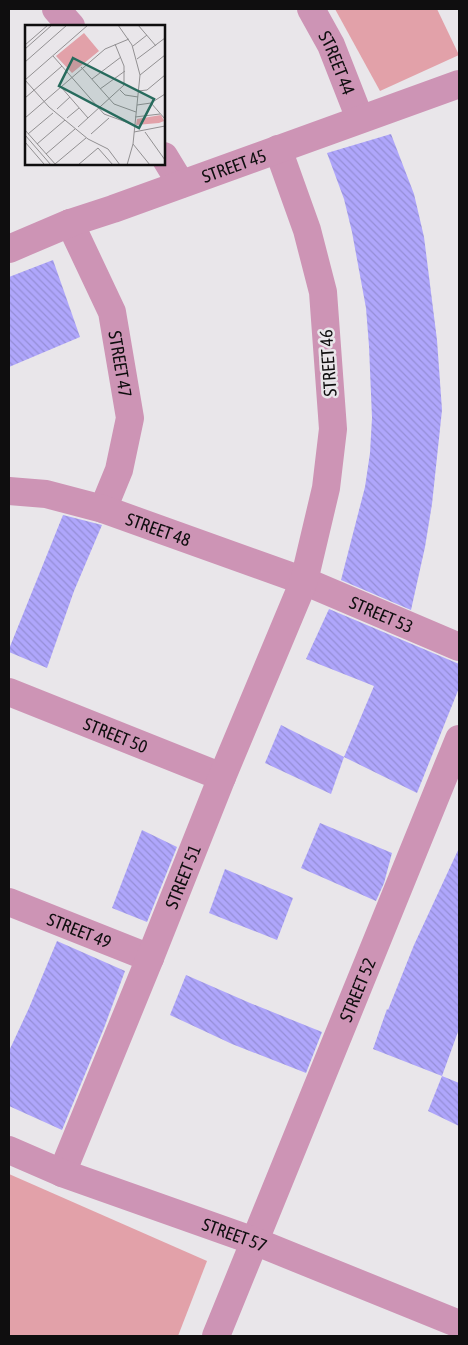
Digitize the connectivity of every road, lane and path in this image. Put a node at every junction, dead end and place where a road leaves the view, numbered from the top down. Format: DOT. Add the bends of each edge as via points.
graph roads {
  1 [pos="56,9"];
  2 [pos="311,9"];
  3 [pos="70,25"];
  4 [pos="459,84"];
  5 [pos="360,119"];
  6 [pos="278,149"];
  7 [pos="165,158"];
  8 [pos="181,184"];
  9 [pos="70,223"];
  10 [pos="9,249"];
  11 [pos="9,491"];
  12 [pos="103,509"];
  13 [pos="304,582"];
  14 [pos="459,647"];
  15 [pos="9,692"];
  16 [pos="459,739"];
  17 [pos="222,777"];
  18 [pos="9,902"];
  19 [pos="150,958"];
  20 [pos="9,1150"];
  21 [pos="62,1173"];
  22 [pos="254,1241"];
  23 [pos="458,1320"];
  24 [pos="216,1336"];
  1 -- 3 [label="street"];
  2 -- 5 [label="street, STREET 44" via="331,44"];
  4 -- 5 [label="street, STREET 45"];
  5 -- 6 [label="street, STREET 45"];
  6 -- 8 [label="street, STREET 45"];
  6 -- 13 [label="street, STREET 46" via="307,230 323,292 333,429 326,488"];
  7 -- 8 [label="street"];
  8 -- 9 [label="street, STREET 45"];
  9 -- 10 [label="street, STREET 45"];
  9 -- 12 [label="street, STREET 47" via="112,312 130,418 119,470"];
  11 -- 12 [label="street, STREET 48" via="46,494"];
  12 -- 13 [label="street, STREET 48"];
  13 -- 14 [label="street, STREET 53"];
  13 -- 17 [label="street, STREET 51"];
  15 -- 17 [label="street, STREET 50"];
  16 -- 22 [label="street, STREET 52"];
  17 -- 19 [label="street, STREET 51"];
  18 -- 19 [label="street, STREET 49"];
  19 -- 21 [label="street, STREET 51"];
  20 -- 21 [label="street, STREET 57"];
  21 -- 22 [label="street, STREET 57"];
  22 -- 23 [label="street, STREET 57"];
  22 -- 24 [label="street, STREET 52"];
}
